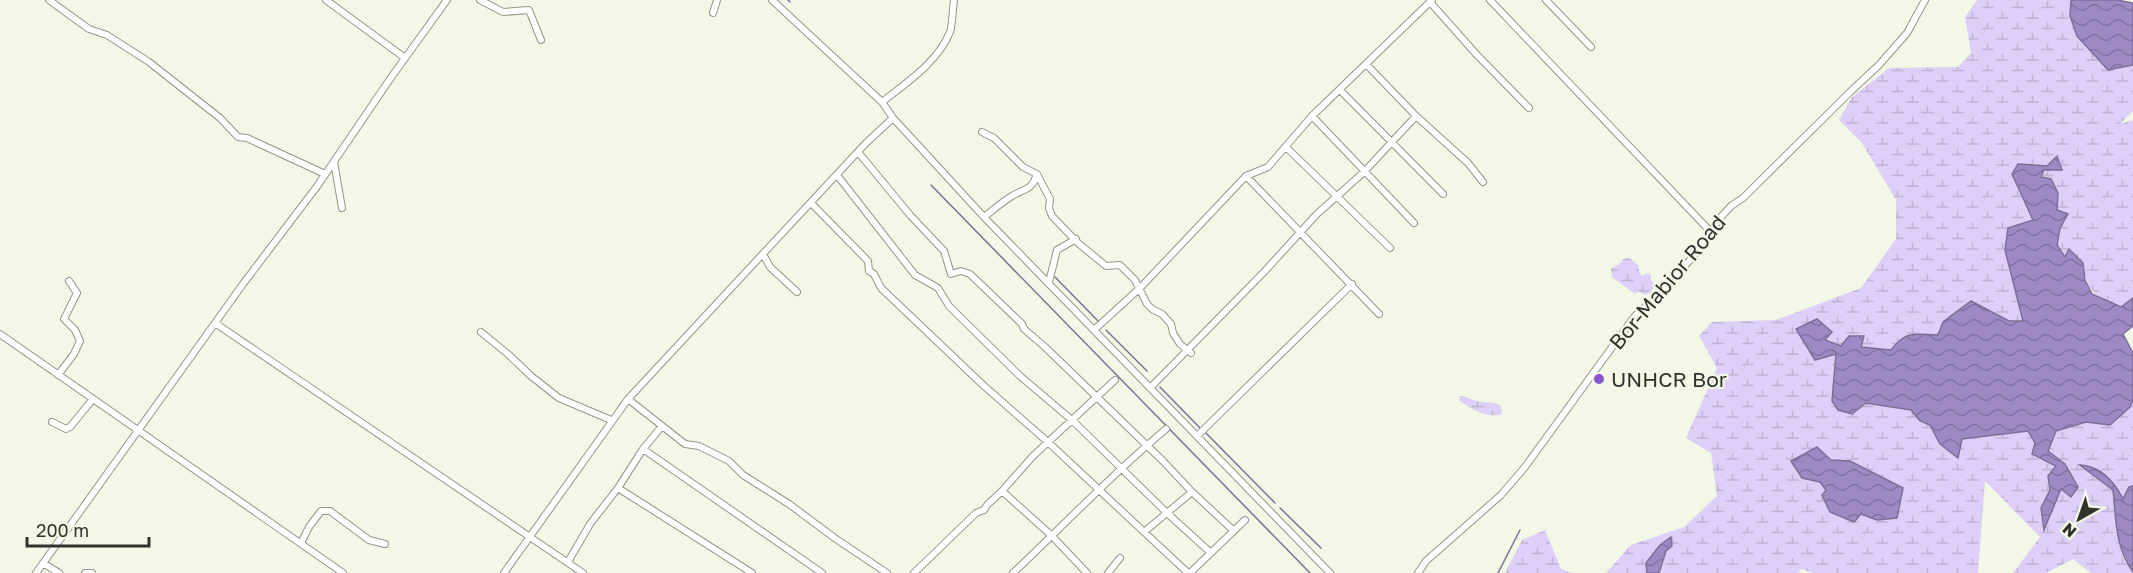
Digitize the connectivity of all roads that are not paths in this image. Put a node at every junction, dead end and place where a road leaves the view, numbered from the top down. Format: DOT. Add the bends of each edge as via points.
graph roads {
  1 [pos="49,0"];
  2 [pos="326,0"];
  3 [pos="447,0"];
  4 [pos="480,0"];
  5 [pos="717,0"];
  6 [pos="772,0"];
  7 [pos="954,0"];
  8 [pos="1490,0"];
  9 [pos="1546,0"];
  10 [pos="1925,0"];
  11 [pos="1431,1"];
  12 [pos="714,13"];
  13 [pos="541,40"];
  14 [pos="1591,47"];
  15 [pos="405,58"];
  16 [pos="1365,64"];
  17 [pos="1340,90"];
  18 [pos="882,102"];
  19 [pos="1529,108"];
  20 [pos="1312,116"];
  21 [pos="1416,116"];
  22 [pos="893,118"];
  23 [pos="982,132"];
  24 [pos="1391,141"];
  25 [pos="1287,148"];
  26 [pos="858,153"];
  27 [pos="334,162"];
  28 [pos="1364,172"];
  29 [pos="325,174"];
  30 [pos="1037,174"];
  31 [pos="837,175"];
  32 [pos="1246,176"];
  33 [pos="1483,182"];
  34 [pos="1443,194"];
  35 [pos="1335,196"];
  36 [pos="811,203"];
  37 [pos="342,208"];
  38 [pos="984,217"];
  39 [pos="1414,223"];
  40 [pos="1301,231"];
  41 [pos="1710,231"];
  42 [pos="1076,239"];
  43 [pos="1390,248"];
  44 [pos="763,254"];
  45 [pos="69,280"];
  46 [pos="1049,282"];
  47 [pos="1352,284"];
  48 [pos="1140,288"];
  49 [pos="797,292"];
  50 [pos="1379,315"];
  51 [pos="215,323"];
  52 [pos="1094,330"];
  53 [pos="481,332"];
  54 [pos="0,334"];
  55 [pos="1189,351"];
  56 [pos="58,375"];
  57 [pos="1115,380"];
  58 [pos="1150,388"];
  59 [pos="1098,397"];
  60 [pos="93,399"];
  61 [pos="628,399"];
  62 [pos="612,420"];
  63 [pos="1073,421"];
  64 [pos="52,422"];
  65 [pos="662,426"];
  66 [pos="138,429"];
  67 [pos="1166,429"];
  68 [pos="1197,436"];
  69 [pos="1049,442"];
  70 [pos="1146,446"];
  71 [pos="643,449"];
  72 [pos="1121,469"];
  73 [pos="618,488"];
  74 [pos="1098,489"];
  75 [pos="1002,491"];
  76 [pos="1192,492"];
  77 [pos="1167,513"];
  78 [pos="1245,520"];
  79 [pos="1234,531"];
  80 [pos="1144,532"];
  81 [pos="1052,536"];
  82 [pos="531,537"];
  83 [pos="301,543"];
  84 [pos="385,544"];
  85 [pos="1211,552"];
  86 [pos="1120,558"];
  87 [pos="568,562"];
  88 [pos="43,563"];
  89 [pos="36,573"];
  90 [pos="59,573"];
  91 [pos="85,573"];
  92 [pos="92,573"];
  93 [pos="343,573"];
  94 [pos="504,573"];
  95 [pos="583,573"];
  96 [pos="752,573"];
  97 [pos="822,573"];
  98 [pos="886,573"];
  99 [pos="914,573"];
  100 [pos="1013,573"];
  101 [pos="1086,573"];
  102 [pos="1108,573"];
  103 [pos="1189,573"];
  104 [pos="1330,573"];
  105 [pos="1418,573"];
  1 -- 29 [label="street" via="88,29 107,35 149,62 238,137"];
  2 -- 15 [label="street"];
  3 -- 15 [label="street"];
  4 -- 13 [label="street" via="503,12 529,10"];
  5 -- 12 [label="street"];
  6 -- 18 [label="street"];
  7 -- 18 [label="street" via="952,30 934,57"];
  8 -- 41 [label="street"];
  9 -- 14 [label="street"];
  10 -- 41 [label="street, Bor-Mabior Road" via="1907,33 1879,65 1731,206"];
  11 -- 16 [label="street"];
  11 -- 19 [label="street"];
  15 -- 27 [label="street"];
  16 -- 17 [label="street"];
  16 -- 21 [label="street"];
  17 -- 20 [label="street"];
  17 -- 24 [label="street"];
  18 -- 22 [label="street"];
  20 -- 25 [label="street"];
  20 -- 28 [label="street"];
  21 -- 24 [label="street"];
  21 -- 33 [label="street" via="1468,163"];
  22 -- 26 [label="street"];
  22 -- 38 [label="street"];
  23 -- 30 [label="street"];
  24 -- 28 [label="street"];
  24 -- 34 [label="street"];
  25 -- 32 [label="street" via="1268,167"];
  25 -- 35 [label="street"];
  26 -- 31 [label="street"];
  26 -- 59 [label="street" via="944,250 951,274 970,274"];
  27 -- 29 [label="street"];
  27 -- 37 [label="street"];
  28 -- 35 [label="street"];
  28 -- 39 [label="street"];
  29 -- 51 [label="street"];
  30 -- 38 [label="street" via="1025,191"];
  30 -- 42 [label="street" via="1050,199 1052,216"];
  31 -- 36 [label="street"];
  31 -- 63 [label="street" via="915,275 938,288 949,306"];
  32 -- 40 [label="street"];
  32 -- 48 [label="street"];
  35 -- 40 [label="street"];
  35 -- 43 [label="street"];
  36 -- 44 [label="street"];
  36 -- 69 [label="street" via="868,261 868,271 881,288"];
  38 -- 46 [label="street"];
  40 -- 47 [label="street"];
  40 -- 55 [label="street"];
  41 -- 105 [label="street, Bor-Mabior Road" via="1692,258 1635,317 1525,467 1501,495 1426,561"];
  42 -- 46 [label="street" via="1057,250"];
  42 -- 48 [label="street" via="1099,262 1120,265 1128,271"];
  44 -- 49 [label="street" via="770,267"];
  44 -- 61 [label="street"];
  45 -- 56 [label="street" via="77,293 64,319 80,341"];
  46 -- 52 [label="street"];
  47 -- 50 [label="street"];
  47 -- 68 [label="street"];
  48 -- 52 [label="street"];
  48 -- 55 [label="street" via="1147,304 1171,324 1173,333"];
  51 -- 66 [label="street"];
  51 -- 82 [label="street"];
  52 -- 58 [label="street"];
  53 -- 62 [label="street" via="560,398"];
  54 -- 56 [label="street"];
  55 -- 58 [label="street"];
  56 -- 60 [label="street"];
  57 -- 59 [label="street"];
  58 -- 68 [label="street"];
  59 -- 63 [label="street"];
  59 -- 70 [label="street"];
  60 -- 64 [label="street" via="70,427"];
  60 -- 66 [label="street"];
  61 -- 62 [label="street"];
  61 -- 65 [label="street"];
  62 -- 82 [label="street"];
  63 -- 69 [label="street"];
  63 -- 72 [label="street"];
  65 -- 71 [label="street"];
  65 -- 98 [label="street" via="686,444 729,461 743,475"];
  66 -- 83 [label="street"];
  66 -- 88 [label="street"];
  67 -- 70 [label="street"];
  68 -- 104 [label="street"];
  69 -- 74 [label="street"];
  69 -- 75 [label="street"];
  70 -- 72 [label="street"];
  70 -- 76 [label="street"];
  71 -- 73 [label="street"];
  71 -- 97 [label="street"];
  72 -- 74 [label="street"];
  72 -- 77 [label="street"];
  73 -- 87 [label="street" via="590,524"];
  73 -- 96 [label="street"];
  74 -- 80 [label="street"];
  74 -- 81 [label="street"];
  75 -- 81 [label="street"];
  75 -- 99 [label="street"];
  76 -- 77 [label="street"];
  76 -- 79 [label="street"];
  77 -- 80 [label="street"];
  77 -- 85 [label="street"];
  78 -- 79 [label="street"];
  79 -- 85 [label="street"];
  80 -- 103 [label="street"];
  81 -- 100 [label="street"];
  81 -- 101 [label="street"];
  82 -- 87 [label="street"];
  82 -- 94 [label="street"];
  83 -- 84 [label="street" via="321,511 330,511 369,540"];
  83 -- 93 [label="street"];
  85 -- 103 [label="street"];
  86 -- 102 [label="street"];
  87 -- 95 [label="street"];
  88 -- 89 [label="street"];
  88 -- 90 [label="street"];
  91 -- 92 [label="street"];
}
